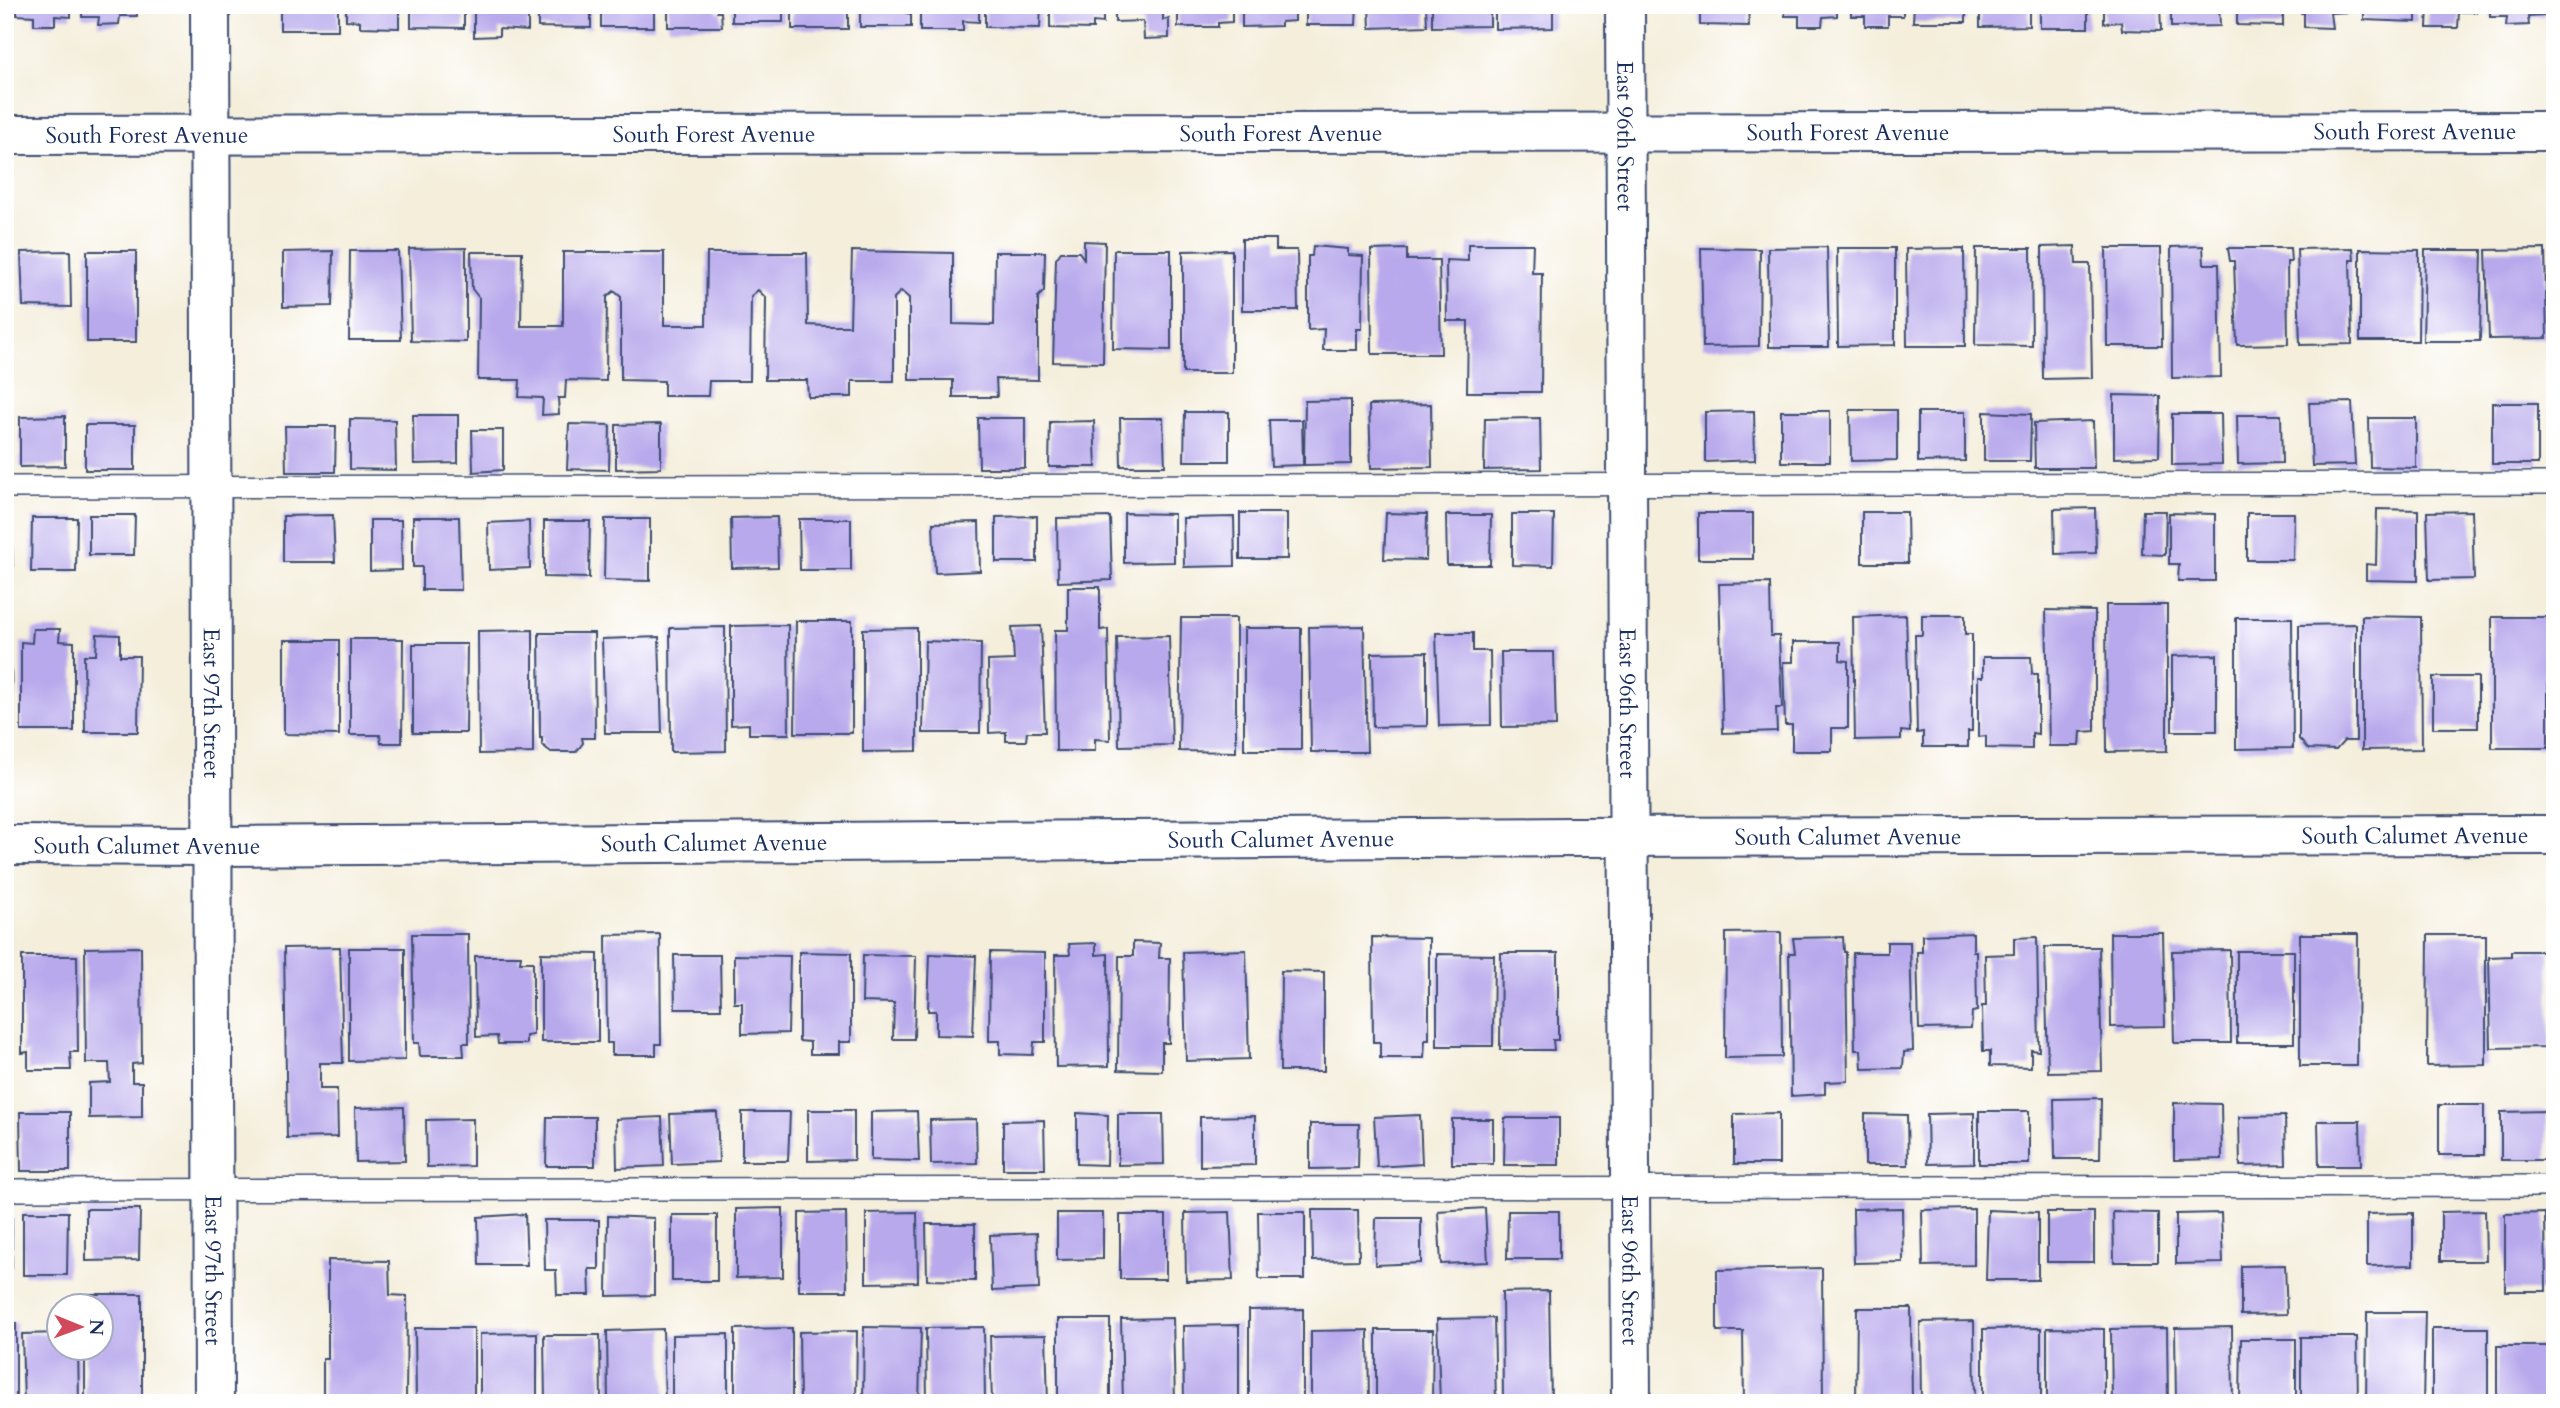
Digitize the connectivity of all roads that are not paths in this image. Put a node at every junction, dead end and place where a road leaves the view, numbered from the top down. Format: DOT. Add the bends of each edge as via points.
graph roads {
  1 [pos="210,5"];
  2 [pos="1625,5"];
  3 [pos="2555,131"];
  4 [pos="1626,132"];
  5 [pos="210,134"];
  6 [pos="5,135"];
  7 [pos="2555,482"];
  8 [pos="1627,484"];
  9 [pos="5,487"];
  10 [pos="211,487"];
  11 [pos="2555,835"];
  12 [pos="1629,836"];
  13 [pos="5,845"];
  14 [pos="214,846"];
  15 [pos="2555,1186"];
  16 [pos="1630,1187"];
  17 [pos="5,1190"];
  18 [pos="213,1190"];
  19 [pos="214,1403"];
  20 [pos="1631,1403"];
  1 -- 5 [label="street, East 97th Street"];
  2 -- 4 [label="street, East 96th Street"];
  3 -- 4 [label="street, South Forest Avenue"];
  4 -- 5 [label="street, South Forest Avenue"];
  4 -- 8 [label="street, East 96th Street"];
  5 -- 6 [label="street, South Forest Avenue"];
  5 -- 10 [label="street, East 97th Street"];
  7 -- 8 [label="lane"];
  8 -- 10 [label="lane"];
  8 -- 12 [label="street, East 96th Street"];
  9 -- 10 [label="lane"];
  10 -- 14 [label="street, East 97th Street"];
  11 -- 12 [label="street, South Calumet Avenue"];
  12 -- 14 [label="street, South Calumet Avenue"];
  12 -- 16 [label="street, East 96th Street"];
  13 -- 14 [label="street, South Calumet Avenue"];
  14 -- 18 [label="street, East 97th Street"];
  15 -- 16 [label="lane"];
  16 -- 18 [label="lane"];
  16 -- 20 [label="street, East 96th Street"];
  17 -- 18 [label="lane"];
  18 -- 19 [label="street, East 97th Street"];
}
